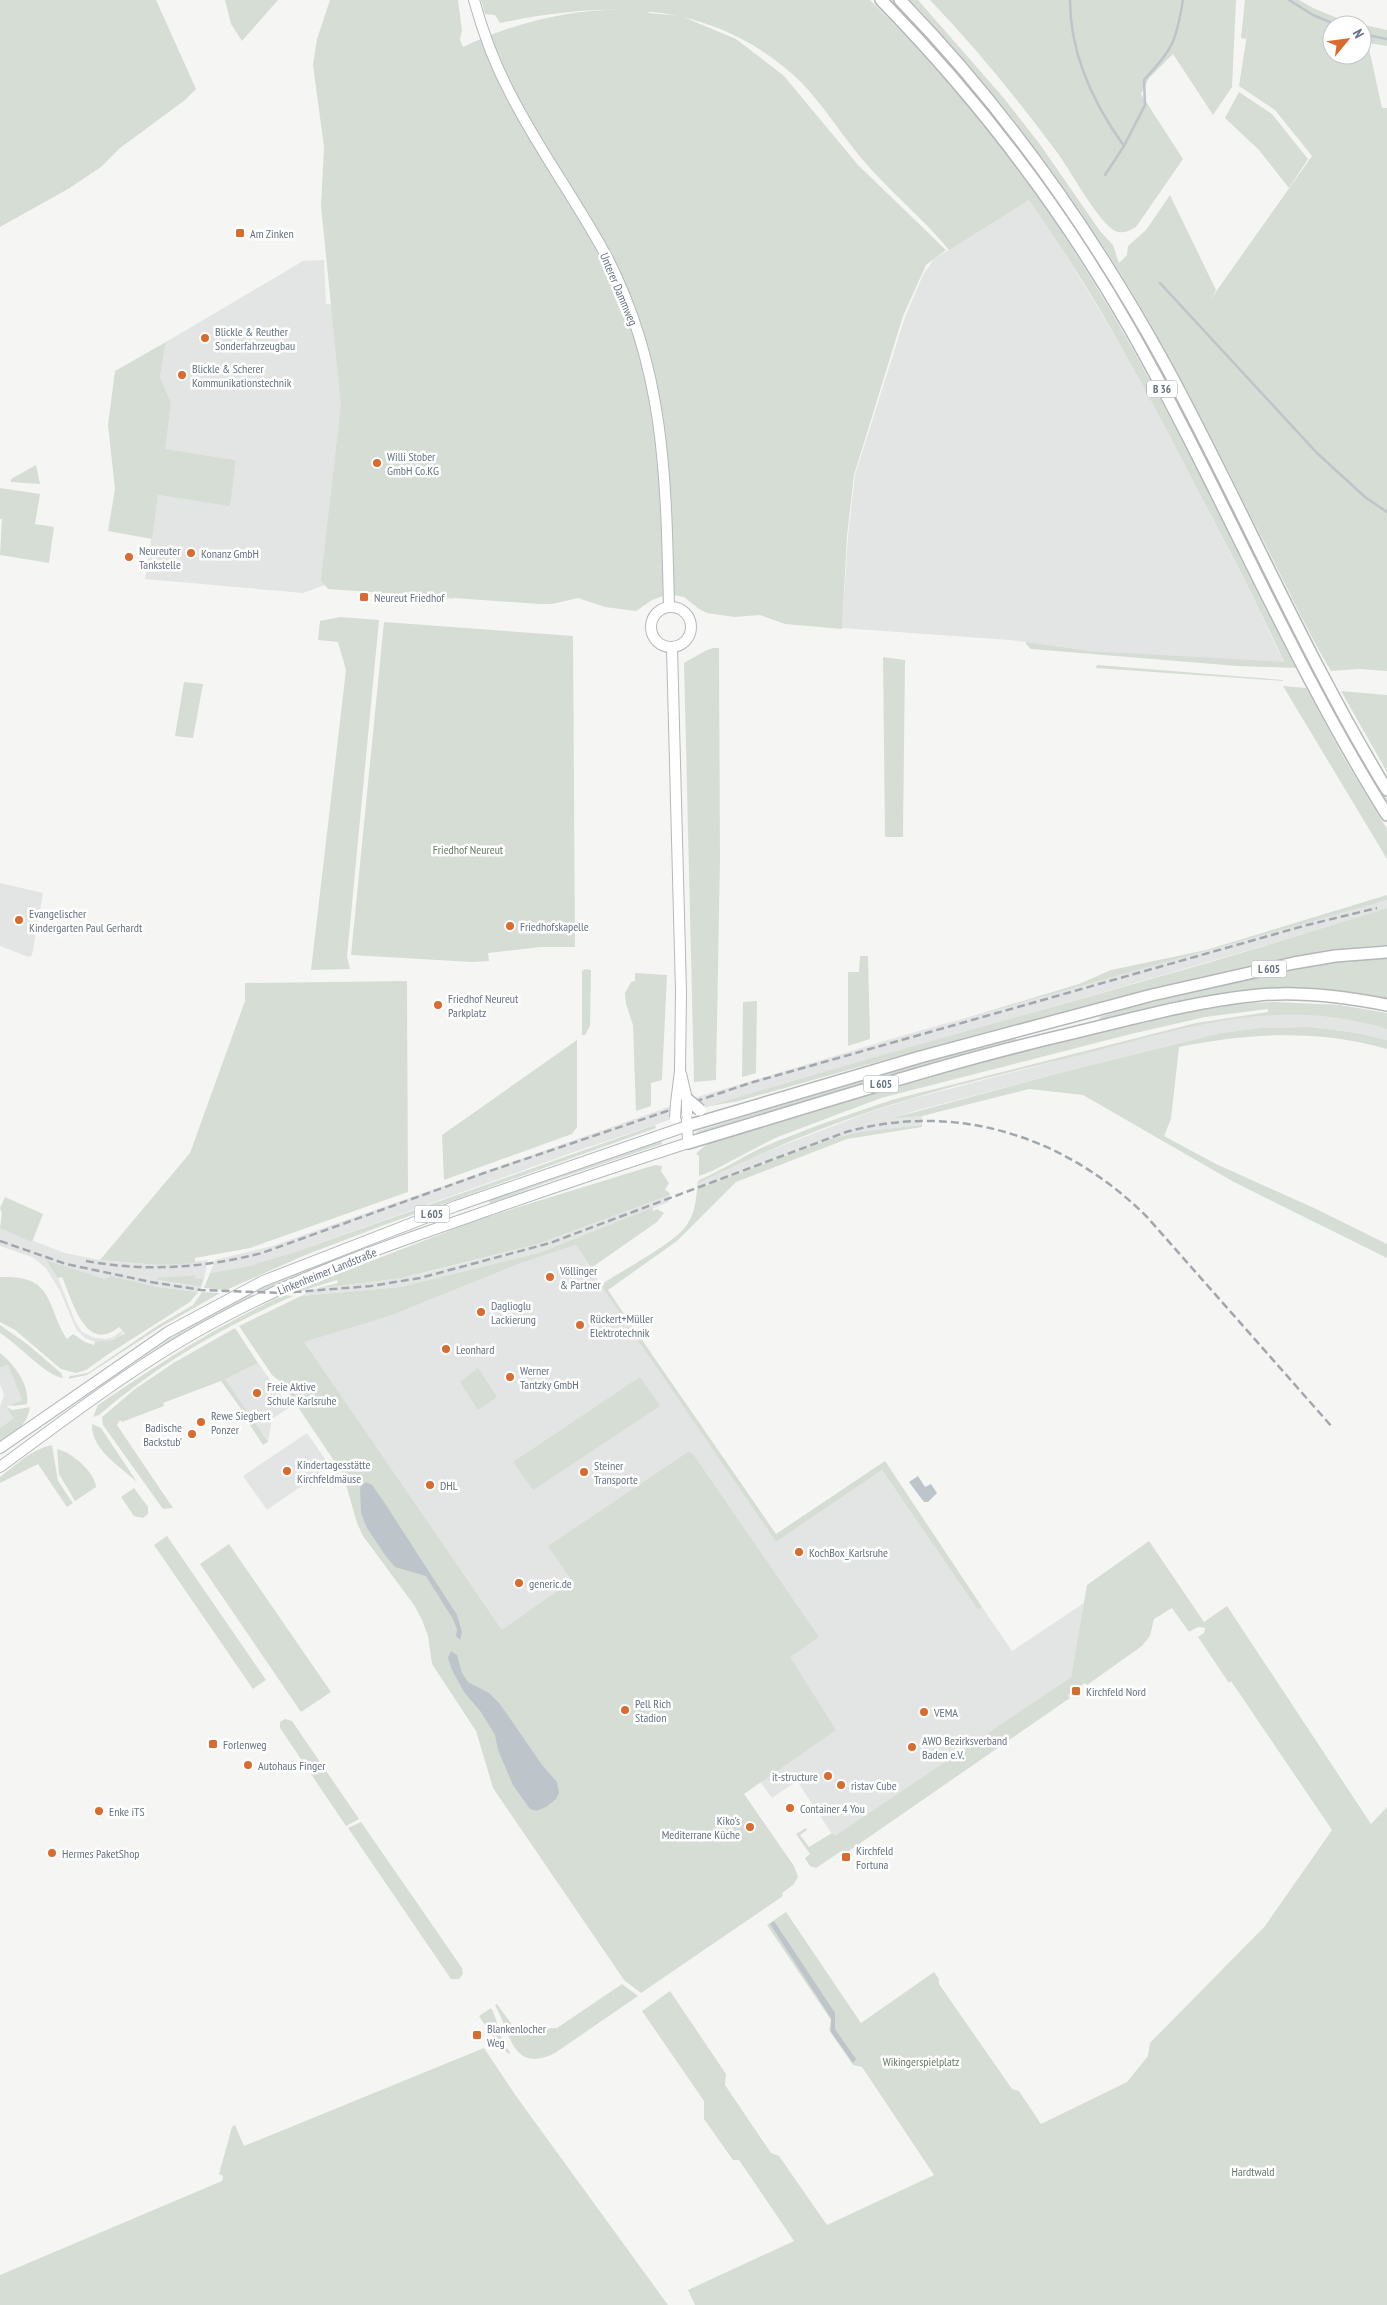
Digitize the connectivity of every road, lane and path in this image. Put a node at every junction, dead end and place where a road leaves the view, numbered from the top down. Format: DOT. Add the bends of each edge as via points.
graph roads {
  1 [pos="474,0"];
  2 [pos="881,0"];
  3 [pos="900,0"];
  4 [pos="670,607"];
  5 [pos="672,648"];
  6 [pos="1387,790"];
  7 [pos="1387,815"];
  8 [pos="1387,952"];
  9 [pos="1387,1005"];
  10 [pos="680,1071"];
  11 [pos="687,1099"];
  12 [pos="724,1114"];
  13 [pos="682,1128"];
  14 [pos="682,1145"];
  15 [pos="0,1448"];
  16 [pos="0,1467"];
  1 -- 4 [label="main road, Unterer Dammweg" via="490,50 510,94 596,238 621,287 649,367 661,429"];
  2 -- 7 [label="highway, B 36" via="918,38 1005,141 1088,258 1155,375 1334,726"];
  3 -- 6 [label="highway, B 36" via="975,82 1018,135 1098,249 1167,368 1322,673"];
  4 -- 5 [label="main road" via="682,611 691,625 686,640"];
  4 -- 5 [label="main road" via="655,616 651,631 658,643"];
  5 -- 10 [label="main road" via="679,876"];
  8 -- 12 [label="highway, L 605" via="1294,963 1152,995"];
  9 -- 14 [label="highway, L 605" via="1291,995 1260,995 1211,1002 923,1071"];
  10 -- 11 [label="main road"];
  10 -- 13 [label="main road, bridge" via="676,1118"];
  11 -- 12 [label="highway, bridge" via="700,1110"];
  11 -- 13 [label="main road, bridge" via="687,1114"];
  12 -- 13 [label="highway, L 605"];
  13 -- 14 [label="main road"];
  13 -- 15 [label="main road, Linkenheimer Landstraße / L 605" via="531,1179 263,1281 179,1325"];
  14 -- 16 [label="main road, Linkenheimer Landstraße / L 605" via="410,1238 270,1293 159,1355"];
}
